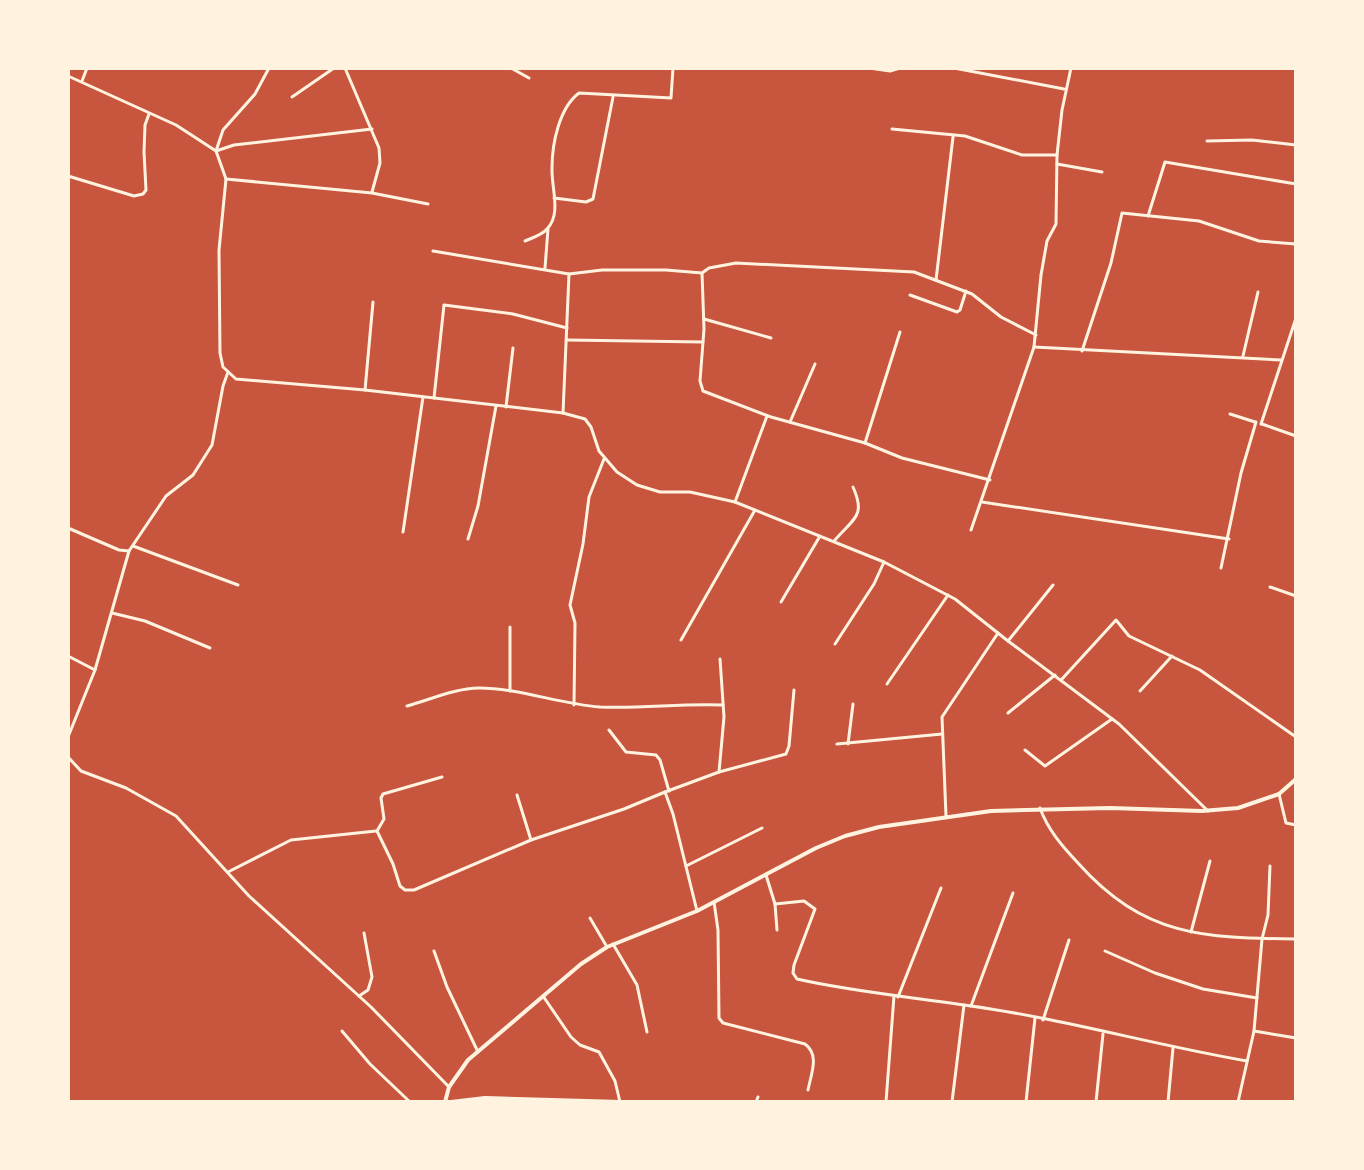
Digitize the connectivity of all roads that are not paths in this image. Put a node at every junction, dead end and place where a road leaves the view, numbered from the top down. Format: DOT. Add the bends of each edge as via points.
graph roads {
  1 [pos="87,68"];
  2 [pos="269,68"];
  3 [pos="334,68"];
  4 [pos="345,68"];
  5 [pos="511,68"];
  6 [pos="673,68"];
  7 [pos="869,68"];
  8 [pos="900,68"];
  9 [pos="954,68"];
  10 [pos="1071,68"];
  11 [pos="68,76"];
  12 [pos="529,78"];
  13 [pos="82,81"];
  14 [pos="1066,89"];
  15 [pos="613,96"];
  16 [pos="292,97"];
  17 [pos="150,112"];
  18 [pos="372,129"];
  19 [pos="892,129"];
  20 [pos="953,135"];
  21 [pos="1207,141"];
  22 [pos="1296,145"];
  23 [pos="216,151"];
  24 [pos="1057,155"];
  25 [pos="1057,164"];
  26 [pos="1102,172"];
  27 [pos="68,176"];
  28 [pos="226,179"];
  29 [pos="1296,184"];
  30 [pos="372,193"];
  31 [pos="554,198"];
  32 [pos="428,204"];
  33 [pos="1148,216"];
  34 [pos="548,229"];
  35 [pos="525,241"];
  36 [pos="1296,244"];
  37 [pos="433,251"];
  38 [pos="545,268"];
  39 [pos="702,273"];
  40 [pos="569,274"];
  41 [pos="936,280"];
  42 [pos="966,291"];
  43 [pos="1258,292"];
  44 [pos="910,295"];
  45 [pos="373,302"];
  46 [pos="1296,318"];
  47 [pos="704,319"];
  48 [pos="567,328"];
  49 [pos="900,332"];
  50 [pos="1036,335"];
  51 [pos="771,338"];
  52 [pos="566,340"];
  53 [pos="703,342"];
  54 [pos="1034,347"];
  55 [pos="513,348"];
  56 [pos="1082,351"];
  57 [pos="1243,356"];
  58 [pos="1281,360"];
  59 [pos="815,364"];
  60 [pos="228,372"];
  61 [pos="365,390"];
  62 [pos="423,397"];
  63 [pos="434,398"];
  64 [pos="496,405"];
  65 [pos="506,407"];
  66 [pos="563,413"];
  67 [pos="1230,414"];
  68 [pos="767,416"];
  69 [pos="790,422"];
  70 [pos="1259,423"];
  71 [pos="1296,436"];
  72 [pos="865,443"];
  73 [pos="604,458"];
  74 [pos="990,480"];
  75 [pos="853,487"];
  76 [pos="735,502"];
  77 [pos="982,502"];
  78 [pos="755,510"];
  79 [pos="68,528"];
  80 [pos="971,530"];
  81 [pos="403,532"];
  82 [pos="821,535"];
  83 [pos="468,539"];
  84 [pos="1229,539"];
  85 [pos="835,540"];
  86 [pos="133,546"];
  87 [pos="129,551"];
  88 [pos="884,562"];
  89 [pos="1221,568"];
  90 [pos="238,585"];
  91 [pos="1053,585"];
  92 [pos="1270,587"];
  93 [pos="948,595"];
  94 [pos="1296,596"];
  95 [pos="781,602"];
  96 [pos="112,613"];
  97 [pos="510,627"];
  98 [pos="998,633"];
  99 [pos="681,640"];
  100 [pos="1008,641"];
  101 [pos="835,644"];
  102 [pos="210,648"];
  103 [pos="68,656"];
  104 [pos="1172,656"];
  105 [pos="720,659"];
  106 [pos="95,670"];
  107 [pos="1055,675"];
  108 [pos="1061,680"];
  109 [pos="887,684"];
  110 [pos="794,690"];
  111 [pos="510,691"];
  112 [pos="1140,691"];
  113 [pos="853,704"];
  114 [pos="574,705"];
  115 [pos="723,705"];
  116 [pos="407,706"];
  117 [pos="1008,713"];
  118 [pos="1112,719"];
  119 [pos="609,730"];
  120 [pos="942,734"];
  121 [pos="68,737"];
  122 [pos="1296,737"];
  123 [pos="837,744"];
  124 [pos="848,744"];
  125 [pos="1025,750"];
  126 [pos="68,757"];
  127 [pos="719,772"];
  128 [pos="442,777"];
  129 [pos="1296,779"];
  130 [pos="667,792"];
  131 [pos="1279,794"];
  132 [pos="517,795"];
  133 [pos="1040,808"];
  134 [pos="1208,811"];
  135 [pos="946,816"];
  136 [pos="1296,825"];
  137 [pos="762,828"];
  138 [pos="377,831"];
  139 [pos="531,840"];
  140 [pos="1210,861"];
  141 [pos="686,866"];
  142 [pos="1270,866"];
  143 [pos="228,872"];
  144 [pos="766,875"];
  145 [pos="941,888"];
  146 [pos="1013,893"];
  147 [pos="714,902"];
  148 [pos="775,904"];
  149 [pos="697,911"];
  150 [pos="590,918"];
  151 [pos="777,930"];
  152 [pos="1191,932"];
  153 [pos="364,933"];
  154 [pos="1262,939"];
  155 [pos="1296,939"];
  156 [pos="1069,940"];
  157 [pos="613,944"];
  158 [pos="607,947"];
  159 [pos="434,951"];
  160 [pos="1105,951"];
  161 [pos="359,996"];
  162 [pos="543,996"];
  163 [pos="896,996"];
  164 [pos="1257,998"];
  165 [pos="964,1005"];
  166 [pos="971,1006"];
  167 [pos="1035,1018"];
  168 [pos="1043,1020"];
  169 [pos="342,1031"];
  170 [pos="1254,1031"];
  171 [pos="647,1032"];
  172 [pos="1103,1032"];
  173 [pos="1296,1038"];
  174 [pos="1173,1048"];
  175 [pos="478,1052"];
  176 [pos="1247,1061"];
  177 [pos="449,1087"];
  178 [pos="808,1090"];
  179 [pos="410,1102"];
  180 [pos="445,1102"];
  181 [pos="451,1102"];
  182 [pos="620,1102"];
  183 [pos="886,1102"];
  184 [pos="952,1102"];
  185 [pos="1026,1102"];
  186 [pos="1096,1102"];
  187 [pos="1168,1102"];
  188 [pos="1238,1102"];
  189 [pos="1247,1102"];
  1 -- 13 [label="street"];
  2 -- 23 [label="street" via="255,94 223,130"];
  3 -- 16 [label="street"];
  4 -- 18 [label="street"];
  5 -- 12 [label="street"];
  6 -- 15 [label="street" via="671,98"];
  7 -- 8 [label="street"];
  9 -- 14 [label="street"];
  10 -- 14 [label="street"];
  11 -- 13 [label="street"];
  13 -- 17 [label="street"];
  14 -- 24 [label="street"];
  15 -- 31 [label="street" via="593,199"];
  15 -- 31 [label="street" via="579,93 570,100 555,145"];
  17 -- 23 [label="street"];
  17 -- 27 [label="street" via="143,194 134,196"];
  18 -- 23 [label="street"];
  18 -- 30 [label="street" via="381,157"];
  19 -- 20 [label="street"];
  20 -- 24 [label="street" via="1022,155"];
  20 -- 41 [label="street"];
  21 -- 22 [label="street"];
  23 -- 28 [label="street"];
  24 -- 25 [label="street"];
  25 -- 26 [label="street"];
  25 -- 50 [label="street" via="1056,224 1047,241"];
  28 -- 30 [label="street"];
  28 -- 60 [label="street" via="219,250 220,353"];
  29 -- 33 [label="street" via="1165,162"];
  30 -- 32 [label="street"];
  31 -- 34 [label="street" via="555,215"];
  33 -- 36 [label="street" via="1199,221 1259,241"];
  33 -- 56 [label="street" via="1122,213"];
  34 -- 35 [label="street"];
  34 -- 38 [label="street"];
  37 -- 38 [label="street"];
  38 -- 40 [label="street"];
  39 -- 40 [label="street"];
  39 -- 41 [label="street" via="736,263 904,270"];
  39 -- 47 [label="street"];
  40 -- 48 [label="street"];
  41 -- 42 [label="street"];
  42 -- 44 [label="street" via="957,312"];
  42 -- 50 [label="street"];
  43 -- 57 [label="street"];
  45 -- 61 [label="street"];
  46 -- 58 [label="street"];
  47 -- 51 [label="street"];
  47 -- 53 [label="street"];
  48 -- 52 [label="street"];
  48 -- 63 [label="street" via="444,305"];
  49 -- 72 [label="street"];
  50 -- 54 [label="street"];
  52 -- 53 [label="street"];
  52 -- 66 [label="street"];
  53 -- 68 [label="street" via="703,391"];
  54 -- 56 [label="street"];
  54 -- 74 [label="street"];
  55 -- 65 [label="street"];
  56 -- 57 [label="street"];
  57 -- 58 [label="street"];
  58 -- 70 [label="street"];
  59 -- 69 [label="street"];
  60 -- 61 [label="street" via="236,379"];
  60 -- 86 [label="street" via="212,445 193,475 166,496"];
  61 -- 62 [label="street"];
  62 -- 63 [label="street"];
  62 -- 81 [label="street"];
  63 -- 64 [label="street"];
  64 -- 65 [label="street"];
  64 -- 83 [label="street"];
  65 -- 66 [label="street"];
  66 -- 73 [label="street" via="585,419"];
  67 -- 70 [label="street"];
  68 -- 69 [label="street"];
  68 -- 76 [label="street"];
  69 -- 72 [label="street"];
  70 -- 71 [label="street"];
  70 -- 84 [label="street" via="1241,473"];
  72 -- 74 [label="street"];
  73 -- 76 [label="street" via="637,485"];
  73 -- 114 [label="street" via="589,497 570,605 575,623"];
  74 -- 77 [label="street"];
  75 -- 85 [label="street" via="860,511"];
  76 -- 78 [label="street"];
  77 -- 80 [label="street"];
  77 -- 84 [label="street"];
  78 -- 82 [label="street"];
  78 -- 99 [label="street"];
  79 -- 87 [label="street"];
  82 -- 85 [label="street"];
  82 -- 95 [label="street"];
  84 -- 89 [label="street"];
  85 -- 88 [label="street"];
  86 -- 87 [label="street"];
  86 -- 90 [label="street"];
  87 -- 96 [label="street"];
  88 -- 93 [label="street"];
  88 -- 101 [label="street"];
  91 -- 100 [label="street"];
  92 -- 94 [label="street"];
  93 -- 98 [label="street"];
  93 -- 109 [label="street"];
  96 -- 102 [label="street"];
  96 -- 106 [label="street"];
  97 -- 111 [label="street"];
  98 -- 100 [label="street"];
  98 -- 120 [label="street" via="944,712"];
  100 -- 107 [label="street"];
  103 -- 106 [label="street"];
  104 -- 108 [label="street" via="1129,636 1116,620"];
  104 -- 112 [label="street"];
  104 -- 122 [label="street"];
  105 -- 115 [label="street"];
  106 -- 121 [label="street"];
  107 -- 108 [label="street"];
  107 -- 117 [label="street"];
  108 -- 118 [label="street"];
  110 -- 127 [label="street" via="786,754"];
  111 -- 114 [label="street"];
  111 -- 116 [label="street" via="474,688"];
  113 -- 124 [label="street"];
  114 -- 115 [label="street"];
  115 -- 127 [label="street"];
  118 -- 125 [label="street" via="1045,766"];
  118 -- 134 [label="street"];
  119 -- 130 [label="street" via="626,752 656,755"];
  120 -- 124 [label="street"];
  120 -- 135 [label="street"];
  123 -- 124 [label="street"];
  126 -- 143 [label="street" via="81,771 176,816"];
  127 -- 130 [label="street"];
  128 -- 138 [label="street" via="383,794 384,819"];
  129 -- 131 [label="street"];
  130 -- 139 [label="street"];
  130 -- 141 [label="street"];
  131 -- 134 [label="street" via="1238,808"];
  131 -- 136 [label="street" via="1286,823"];
  132 -- 139 [label="street"];
  133 -- 134 [label="street"];
  133 -- 135 [label="street"];
  133 -- 152 [label="street" via="1057,840 1098,885 1161,925"];
  135 -- 144 [label="street" via="845,836"];
  137 -- 141 [label="street"];
  138 -- 139 [label="street" via="405,890"];
  138 -- 143 [label="street" via="291,840"];
  140 -- 152 [label="street"];
  141 -- 149 [label="street"];
  142 -- 154 [label="street"];
  143 -- 161 [label="street"];
  144 -- 147 [label="street"];
  144 -- 148 [label="street"];
  145 -- 163 [label="street"];
  146 -- 166 [label="street"];
  147 -- 149 [label="street"];
  147 -- 178 [label="street" via="719,1018 813,1050"];
  148 -- 151 [label="street"];
  148 -- 163 [label="street" via="804,901 815,909 794,965 797,979"];
  149 -- 157 [label="street"];
  150 -- 158 [label="street"];
  152 -- 154 [label="street"];
  153 -- 161 [label="street" via="372,977 368,990"];
  154 -- 155 [label="street"];
  154 -- 164 [label="street"];
  156 -- 168 [label="street"];
  157 -- 158 [label="street"];
  157 -- 171 [label="street" via="637,985"];
  158 -- 162 [label="street"];
  159 -- 175 [label="street"];
  160 -- 164 [label="street" via="1203,989"];
  161 -- 177 [label="street"];
  162 -- 175 [label="street"];
  162 -- 182 [label="street" via="571,1037 599,1052"];
  163 -- 165 [label="street"];
  163 -- 183 [label="street"];
  164 -- 170 [label="street"];
  165 -- 166 [label="street"];
  165 -- 184 [label="street"];
  166 -- 167 [label="street"];
  167 -- 168 [label="street"];
  167 -- 185 [label="street"];
  168 -- 172 [label="street"];
  169 -- 179 [label="street"];
  170 -- 173 [label="street"];
  170 -- 176 [label="street"];
  172 -- 174 [label="street"];
  172 -- 186 [label="street"];
  174 -- 176 [label="street"];
  174 -- 187 [label="street"];
  175 -- 177 [label="street"];
  176 -- 188 [label="street"];
  177 -- 180 [label="street"];
  181 -- 182 [label="street"];
  188 -- 189 [label="street"];
}
